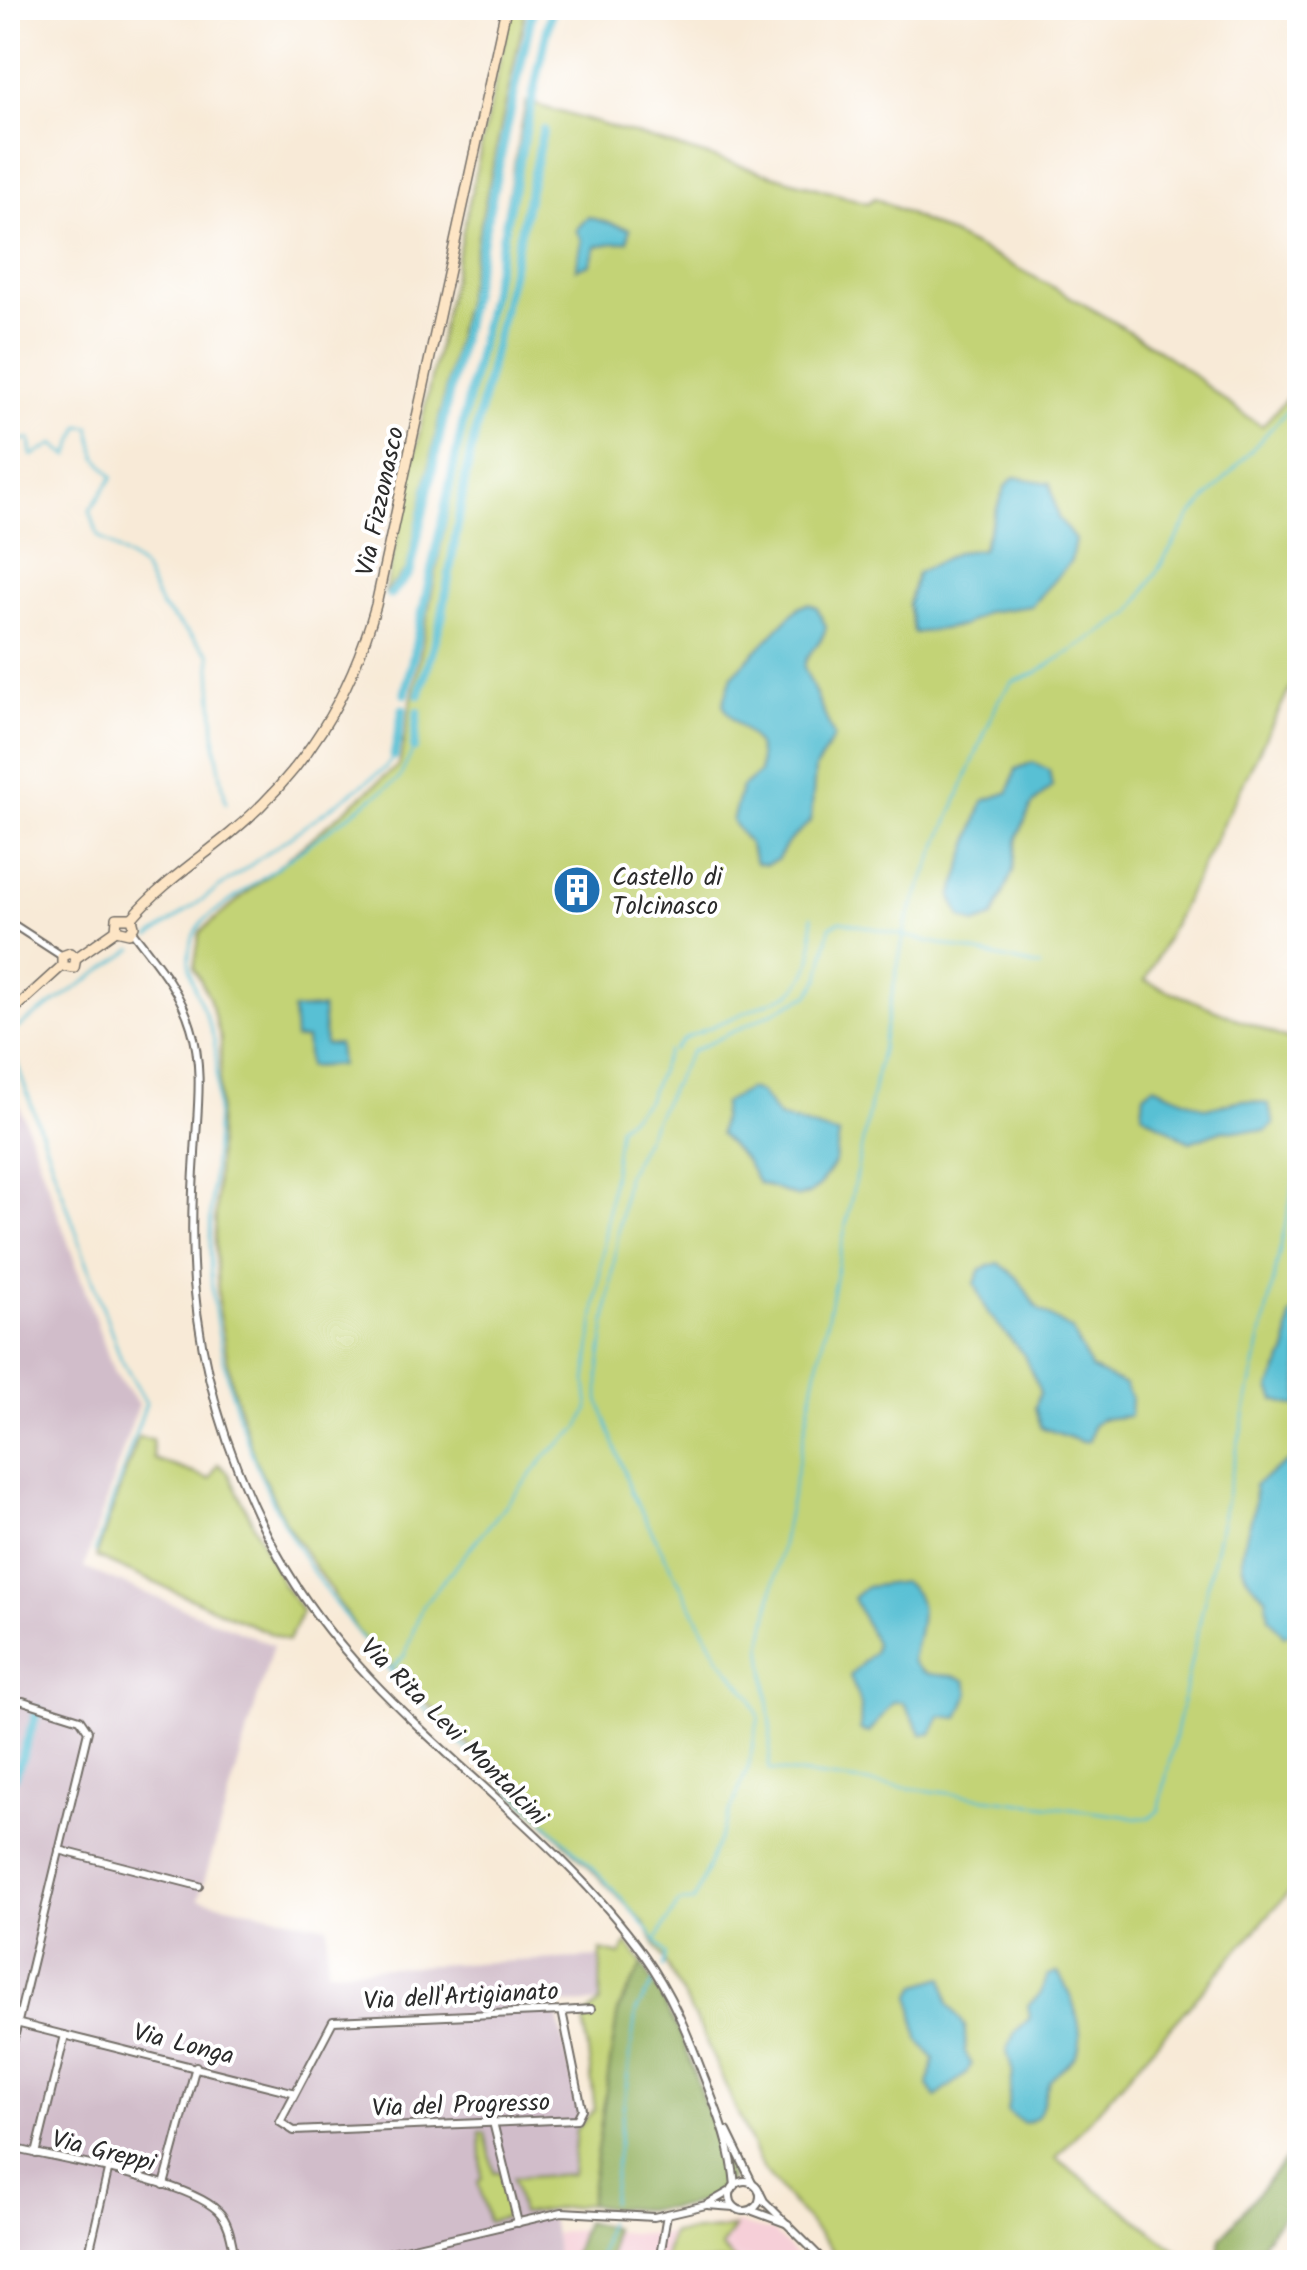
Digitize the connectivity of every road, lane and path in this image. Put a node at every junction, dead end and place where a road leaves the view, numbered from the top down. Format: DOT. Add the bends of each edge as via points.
graph roads {
  1 [pos="506,8"];
  2 [pos="132,918"];
  3 [pos="8,921"];
  4 [pos="116,930"];
  5 [pos="134,934"];
  6 [pos="62,961"];
  7 [pos="8,1015"];
  8 [pos="24,1701"];
  9 [pos="59,1850"];
  10 [pos="199,1886"];
  11 [pos="591,2009"];
  12 [pos="562,2011"];
  13 [pos="8,2020"];
  14 [pos="17,2022"];
  15 [pos="65,2035"];
  16 [pos="8,2062"];
  17 [pos="196,2065"];
  18 [pos="292,2092"];
  19 [pos="493,2122"];
  20 [pos="723,2126"];
  21 [pos="8,2146"];
  22 [pos="36,2154"];
  23 [pos="108,2171"];
  24 [pos="752,2183"];
  25 [pos="164,2185"];
  26 [pos="733,2188"];
  27 [pos="759,2190"];
  28 [pos="706,2204"];
  29 [pos="736,2207"];
  30 [pos="750,2210"];
  31 [pos="666,2214"];
  32 [pos="518,2222"];
  33 [pos="789,2224"];
  34 [pos="88,2262"];
  35 [pos="236,2262"];
  36 [pos="349,2262"];
  37 [pos="658,2262"];
  38 [pos="822,2262"];
  1 -- 2 [label="main road, Via Fizzonasco" via="376,605 346,691 310,752 268,801"];
  2 -- 4 [label="main road, Via Fizzonasco" via="117,918"];
  2 -- 5 [label="main road"];
  3 -- 6 [label="street"];
  4 -- 5 [label="main road"];
  4 -- 6 [label="main road" via="76,958 74,968"];
  5 -- 20 [label="street, Via Rita Levi Montalcini" via="178,995 196,1044 197,1314 223,1430 253,1506 295,1584 365,1674 600,1902 646,1957 683,2022"];
  6 -- 7 [label="main road"];
  8 -- 9 [label="street" via="88,1726"];
  9 -- 10 [label="street"];
  9 -- 14 [label="street"];
  11 -- 12 [label="street, Via dell'Artigianato"];
  12 -- 18 [label="street, Via dell'Artigianato" via="333,2022"];
  12 -- 19 [label="street, Via del Progresso" via="581,2116"];
  13 -- 14 [label="street, Via Longa"];
  14 -- 15 [label="street, Via Longa"];
  14 -- 16 [label="street"];
  15 -- 17 [label="street, Via Longa"];
  15 -- 22 [label="street"];
  17 -- 18 [label="street, Via Longa"];
  17 -- 25 [label="street"];
  18 -- 19 [label="street, Via del Progresso" via="280,2122 294,2132"];
  19 -- 32 [label="street"];
  20 -- 24 [label="street, Via Rita Levi Montalcini"];
  20 -- 26 [label="street, Via Rita Levi Montalcini"];
  21 -- 22 [label="street, Via Greppi"];
  22 -- 23 [label="street, Via Greppi"];
  23 -- 25 [label="street, Via Greppi"];
  23 -- 34 [label="street"];
  24 -- 26 [label="street"];
  24 -- 27 [label="street, Via Rita Levi Montalcini"];
  25 -- 35 [label="street, Via Greppi" via="217,2208"];
  26 -- 28 [label="street"];
  26 -- 29 [label="street, Via Rita Levi Montalcini"];
  27 -- 30 [label="street"];
  27 -- 33 [label="street, Via Rita Levi Montalcini"];
  28 -- 29 [label="street"];
  28 -- 31 [label="street"];
  29 -- 30 [label="street, Via Rita Levi Montalcini"];
  30 -- 33 [label="street, Via Rita Levi Montalcini"];
  31 -- 32 [label="street" via="637,2218 575,2210"];
  31 -- 37 [label="street"];
  32 -- 36 [label="street"];
  33 -- 38 [label="street, Via Rita Levi Montalcini"];
}
